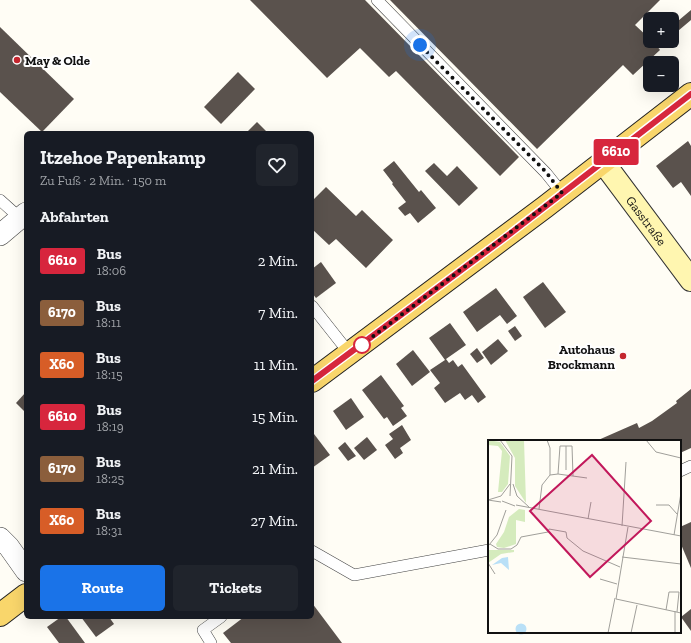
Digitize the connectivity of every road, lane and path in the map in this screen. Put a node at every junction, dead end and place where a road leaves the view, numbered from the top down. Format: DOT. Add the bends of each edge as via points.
graph roads {
  1 [pos="376,0"];
  2 [pos="691,94"];
  3 [pos="603,162"];
  4 [pos="562,193"];
  5 [pos="0,200"];
  6 [pos="23,216"];
  7 [pos="0,235"];
  8 [pos="691,280"];
  9 [pos="314,309"];
  10 [pos="350,354"];
  11 [pos="314,380"];
  12 [pos="691,466"];
  13 [pos="681,471"];
  14 [pos="0,538"];
  15 [pos="488,550"];
  16 [pos="314,552"];
  17 [pos="24,568"];
  18 [pos="24,597"];
  19 [pos="0,615"];
  20 [pos="218,619"];
  21 [pos="211,643"];
  1 -- 4 [label="lane" via="546,172"];
  2 -- 3 [label="main road"];
  3 -- 4 [label="main road"];
  3 -- 8 [label="street, Gasstraße"];
  4 -- 10 [label="main road"];
  5 -- 6 [label="lane"];
  6 -- 7 [label="street"];
  9 -- 10 [label="lane"];
  10 -- 11 [label="main road"];
  12 -- 13 [label="lane"];
  14 -- 17 [label="street"];
  15 -- 16 [label="lane" via="354,575"];
  18 -- 19 [label="main road"];
  20 -- 21 [label="lane" via="204,630"];
}
